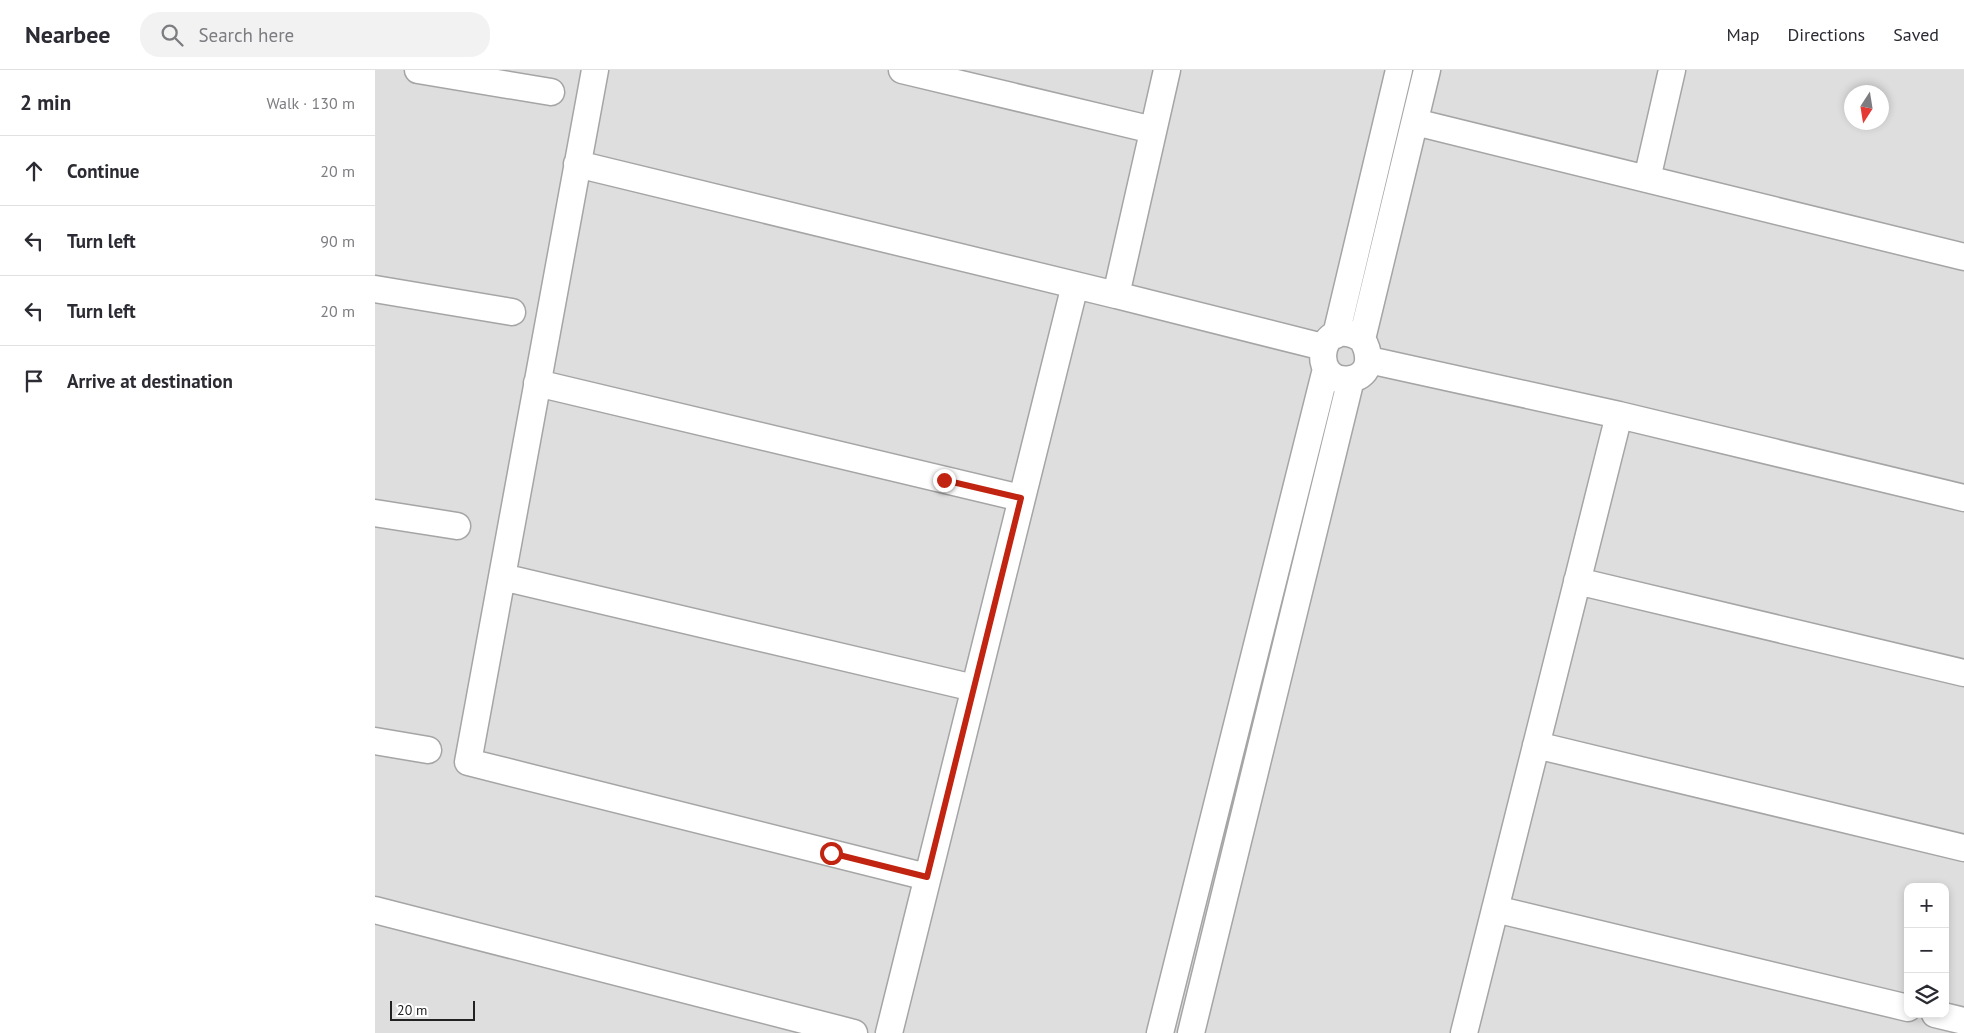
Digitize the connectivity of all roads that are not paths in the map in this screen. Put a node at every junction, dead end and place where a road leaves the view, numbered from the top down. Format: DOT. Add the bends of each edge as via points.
graph roads {
  1 [pos="418,70"];
  2 [pos="595,70"];
  3 [pos="902,70"];
  4 [pos="1167,70"];
  5 [pos="1399,70"];
  6 [pos="1427,70"];
  7 [pos="1672,70"];
  8 [pos="551,92"];
  9 [pos="1415,122"];
  10 [pos="1153,130"];
  11 [pos="577,164"];
  12 [pos="1647,179"];
  13 [pos="1964,257"];
  14 [pos="1075,285"];
  15 [pos="375,289"];
  16 [pos="1116,295"];
  17 [pos="512,312"];
  18 [pos="1328,350"];
  19 [pos="1361,359"];
  20 [pos="537,383"];
  21 [pos="1619,415"];
  22 [pos="1021,498"];
  23 [pos="1964,498"];
  24 [pos="375,513"];
  25 [pos="457,526"];
  26 [pos="502,577"];
  27 [pos="1577,581"];
  28 [pos="1964,673"];
  29 [pos="974,688"];
  30 [pos="375,741"];
  31 [pos="1536,745"];
  32 [pos="428,750"];
  33 [pos="1964,848"];
  34 [pos="927,877"];
  35 [pos="1495,909"];
  36 [pos="375,910"];
  37 [pos="1904,1007"];
  38 [pos="1949,1017"];
  39 [pos="1964,1021"];
  40 [pos="854,1033"];
  41 [pos="889,1033"];
  42 [pos="1160,1033"];
  43 [pos="1191,1033"];
  44 [pos="1464,1033"];
  1 -- 8 [label="street"];
  2 -- 11 [label="street"];
  3 -- 10 [label="street"];
  4 -- 10 [label="street"];
  5 -- 18 [label="street"];
  6 -- 9 [label="street"];
  7 -- 12 [label="street"];
  9 -- 12 [label="street"];
  9 -- 19 [label="street"];
  10 -- 16 [label="street"];
  11 -- 14 [label="street"];
  11 -- 20 [label="street"];
  12 -- 13 [label="street"];
  14 -- 16 [label="street"];
  14 -- 22 [label="street"];
  15 -- 17 [label="street"];
  16 -- 18 [label="street"];
  18 -- 19 [label="street" via="1341,333 1352,333"];
  18 -- 19 [label="street" via="1337,378"];
  18 -- 42 [label="street"];
  19 -- 21 [label="street"];
  19 -- 43 [label="street"];
  20 -- 22 [label="street"];
  20 -- 26 [label="street"];
  21 -- 23 [label="street"];
  21 -- 27 [label="street"];
  22 -- 29 [label="street"];
  24 -- 25 [label="street"];
  26 -- 29 [label="street"];
  26 -- 34 [label="street" via="468,762"];
  27 -- 28 [label="street"];
  27 -- 31 [label="street"];
  29 -- 34 [label="street"];
  30 -- 32 [label="street"];
  31 -- 33 [label="street"];
  31 -- 35 [label="street"];
  34 -- 41 [label="street"];
  35 -- 37 [label="street"];
  35 -- 44 [label="street"];
  36 -- 40 [label="street"];
  38 -- 39 [label="street"];
}
